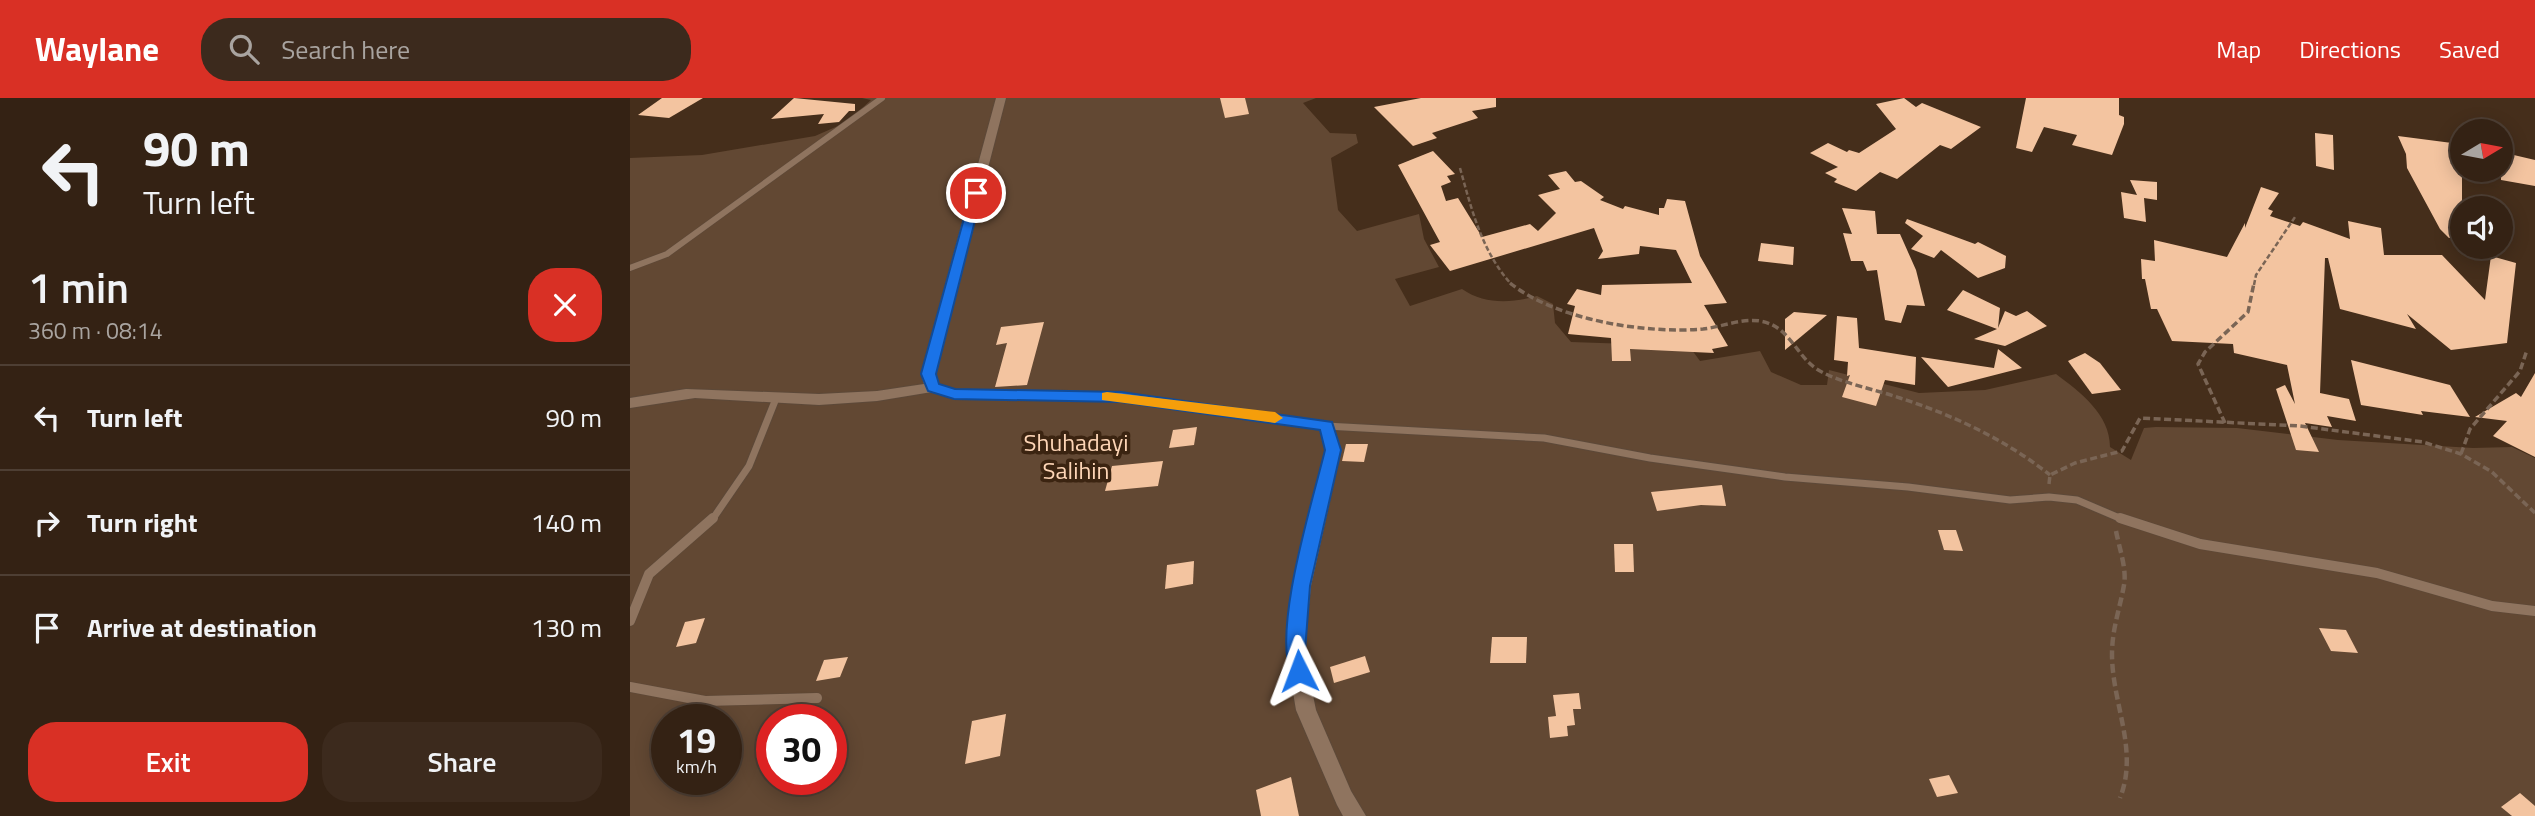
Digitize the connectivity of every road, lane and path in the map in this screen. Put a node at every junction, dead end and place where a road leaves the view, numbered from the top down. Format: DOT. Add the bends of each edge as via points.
graph roads {
  1 [pos="882,98"];
  2 [pos="1001,98"];
  3 [pos="1460,168"];
  4 [pos="2295,217"];
  5 [pos="630,268"];
  6 [pos="2527,350"];
  7 [pos="933,387"];
  8 [pos="775,401"];
  9 [pos="630,403"];
  10 [pos="2225,423"];
  11 [pos="1326,426"];
  12 [pos="2461,454"];
  13 [pos="2050,475"];
  14 [pos="2049,497"];
  15 [pos="2535,513"];
  16 [pos="2113,515"];
  17 [pos="2535,611"];
  18 [pos="630,621"];
  19 [pos="630,687"];
  20 [pos="817,698"];
  21 [pos="2120,798"];
  22 [pos="1355,816"];
  1 -- 5 [label="lane" via="667,254"];
  2 -- 7 [label="street" via="928,374"];
  3 -- 13 [label="path" via="1473,214 1497,269 1535,298 1589,318 1635,325 1695,329 1761,321 1786,333 1812,367 1909,401 2010,447"];
  4 -- 10 [label="path" via="2256,275 2248,312 2198,364"];
  6 -- 12 [label="path" via="2520,371 2463,440"];
  7 -- 8 [label="street" via="902,394"];
  7 -- 11 [label="street" via="954,394 1121,397"];
  8 -- 9 [label="street" via="704,393"];
  8 -- 18 [label="lane" via="749,466 711,521 649,573"];
  10 -- 12 [label="path" via="2300,426 2423,442"];
  10 -- 13 [label="path" via="2140,418 2130,443 2115,458 2074,463"];
  11 -- 14 [label="lane" via="1544,438 1784,477 1908,486 2010,500"];
  11 -- 22 [label="street" via="1333,450 1301,586 1295,651 1306,710"];
  12 -- 15 [label="path" via="2492,472"];
  13 -- 14 [label="path"];
  14 -- 16 [label="lane" via="2077,500"];
  16 -- 17 [label="lane" via="2200,544 2377,573 2492,606"];
  16 -- 21 [label="path" via="2125,582 2115,617 2112,654 2116,702 2128,744 2127,780"];
  19 -- 20 [label="lane" via="705,701"];
}
